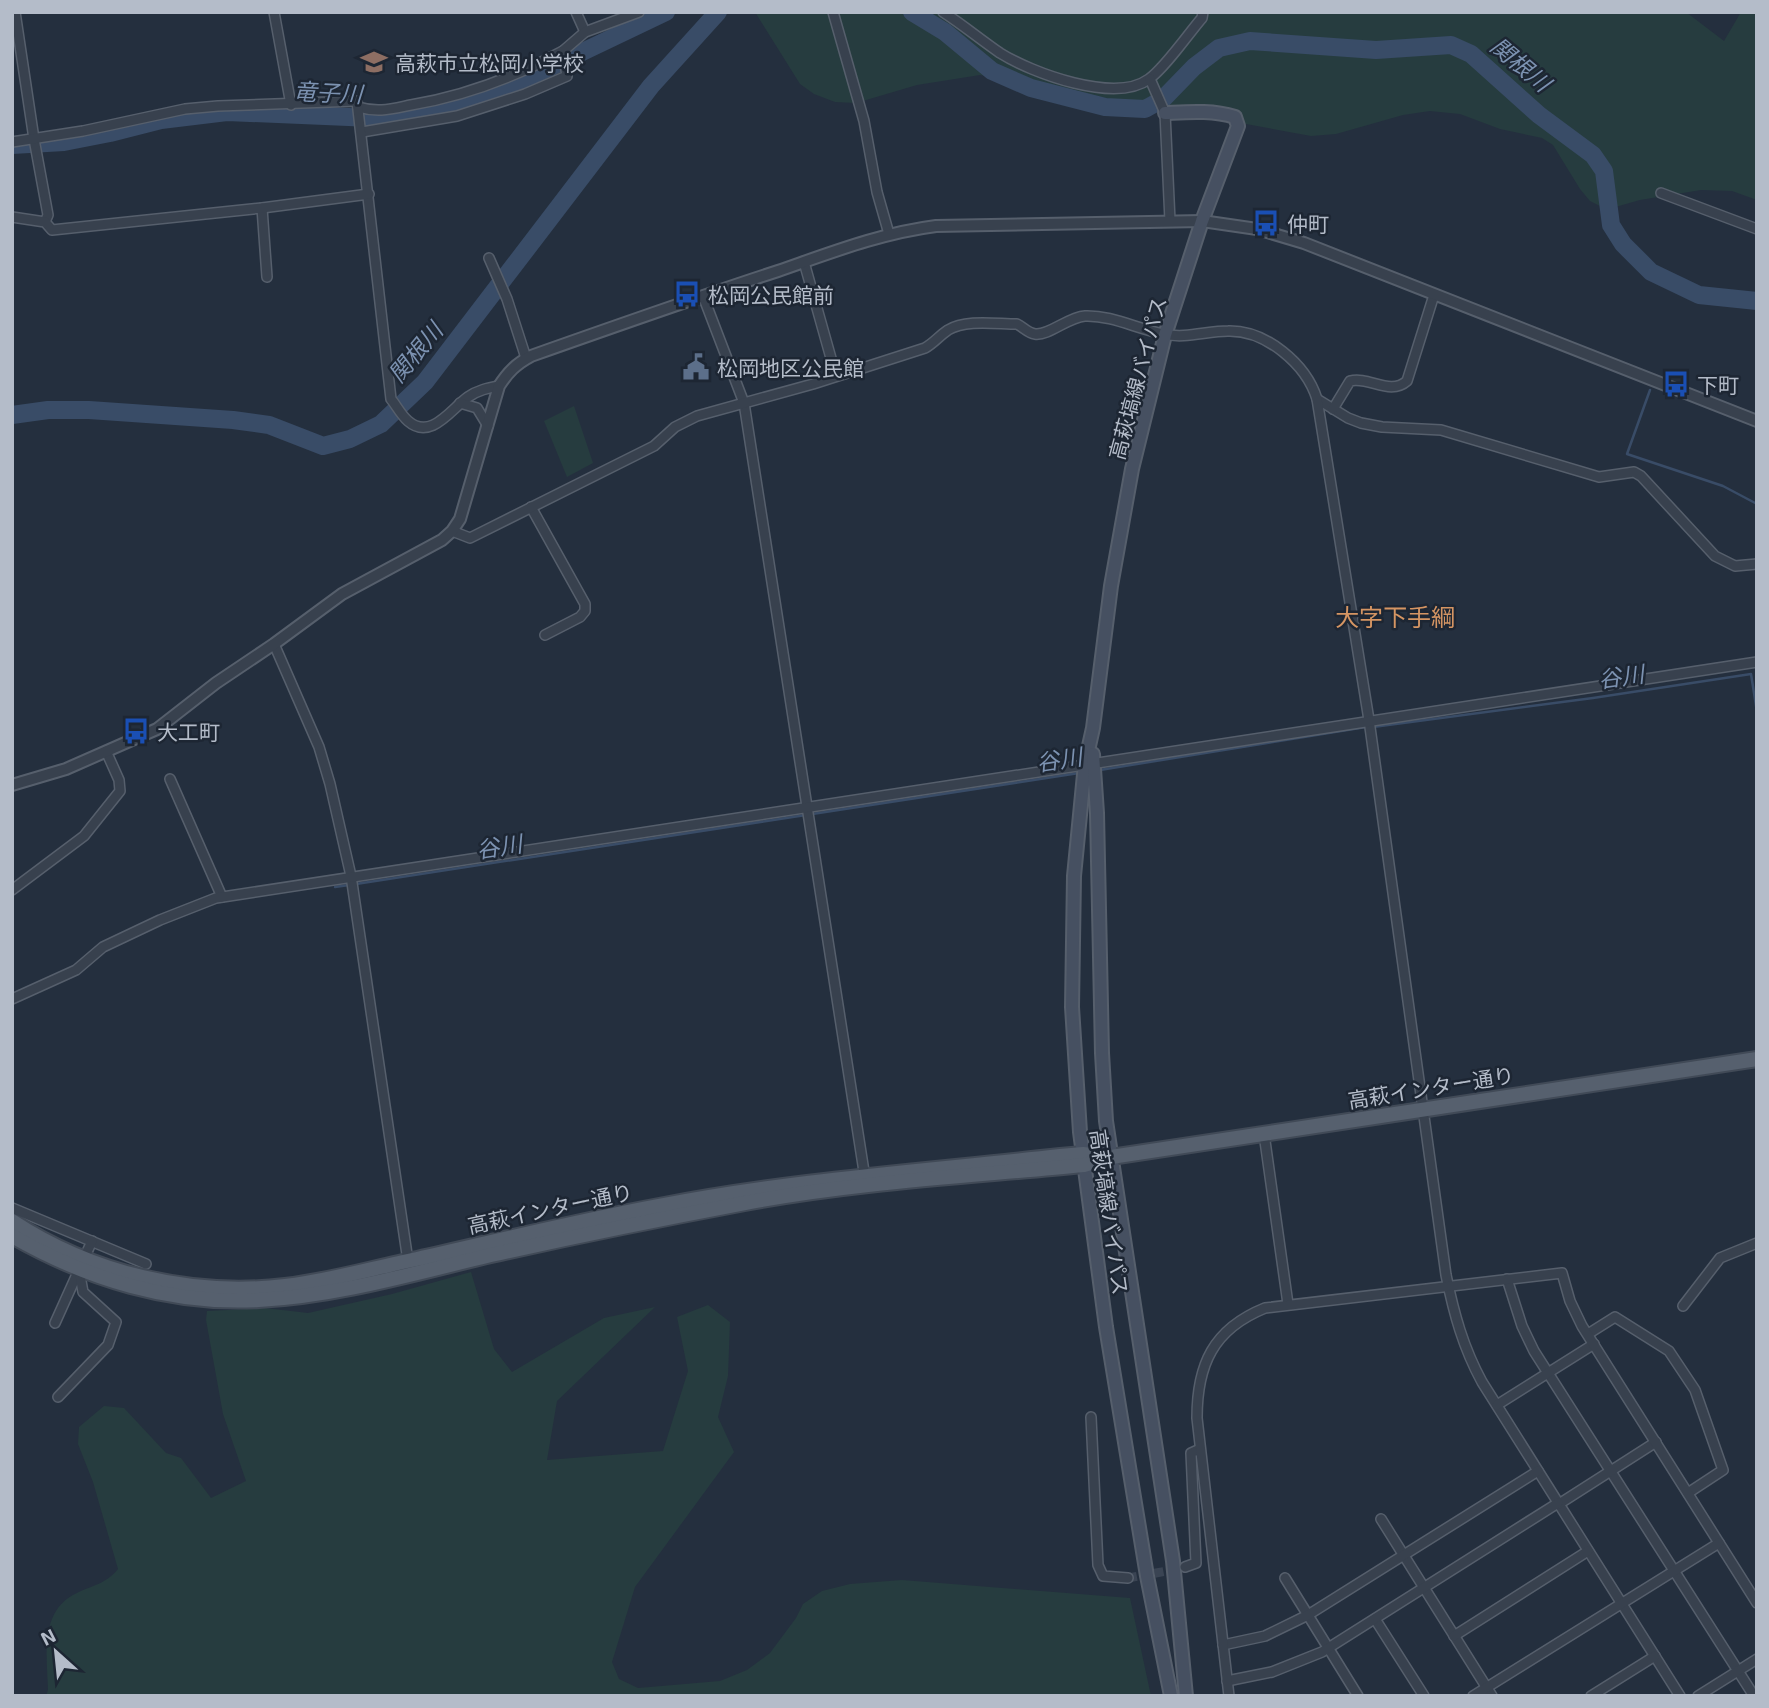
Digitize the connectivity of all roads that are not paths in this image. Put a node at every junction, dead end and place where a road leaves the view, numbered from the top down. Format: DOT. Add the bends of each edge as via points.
graph roads {
  1 [pos="15,12"];
  2 [pos="274,12"];
  3 [pos="576,12"];
  4 [pos="639,12"];
  5 [pos="833,12"];
  6 [pos="943,12"];
  7 [pos="1203,12"];
  8 [pos="585,32"];
  9 [pos="563,51"];
  10 [pos="1152,82"];
  11 [pos="290,105"];
  12 [pos="358,107"];
  13 [pos="1164,109"];
  14 [pos="361,130"];
  15 [pos="34,138"];
  16 [pos="12,142"];
  17 [pos="1661,192"];
  18 [pos="369,194"];
  19 [pos="262,208"];
  20 [pos="12,217"];
  21 [pos="1170,221"];
  22 [pos="1202,221"];
  23 [pos="45,222"];
  24 [pos="1757,229"];
  25 [pos="889,234"];
  26 [pos="489,258"];
  27 [pos="804,262"];
  28 [pos="267,277"];
  29 [pos="1434,295"];
  30 [pos="703,296"];
  31 [pos="1166,335"];
  32 [pos="526,358"];
  33 [pos="835,376"];
  34 [pos="499,386"];
  35 [pos="1317,399"];
  36 [pos="460,403"];
  37 [pos="744,403"];
  38 [pos="1333,409"];
  39 [pos="1757,421"];
  40 [pos="488,426"];
  41 [pos="531,507"];
  42 [pos="453,531"];
  43 [pos="1757,564"];
  44 [pos="545,635"];
  45 [pos="274,644"];
  46 [pos="1757,662"];
  47 [pos="1369,720"];
  48 [pos="106,751"];
  49 [pos="1089,764"];
  50 [pos="170,779"];
  51 [pos="12,785"];
  52 [pos="808,807"];
  53 [pos="351,876"];
  54 [pos="12,890"];
  55 [pos="222,897"];
  56 [pos="12,999"];
  57 [pos="1757,1059"];
  58 [pos="1423,1110"];
  59 [pos="1264,1134"];
  60 [pos="1111,1157"];
  61 [pos="1084,1160"];
  62 [pos="866,1181"];
  63 [pos="12,1208"];
  64 [pos="12,1221"];
  65 [pos="12,1236"];
  66 [pos="92,1241"];
  67 [pos="1757,1244"];
  68 [pos="408,1261"];
  69 [pos="146,1264"];
  70 [pos="81,1265"];
  71 [pos="1507,1279"];
  72 [pos="1448,1286"];
  73 [pos="1288,1304"];
  74 [pos="1683,1306"];
  75 [pos="55,1323"];
  76 [pos="1588,1334"];
  77 [pos="1594,1344"];
  78 [pos="1548,1372"];
  79 [pos="58,1397"];
  80 [pos="1497,1405"];
  81 [pos="1091,1416"];
  82 [pos="1656,1442"];
  83 [pos="1200,1449"];
  84 [pos="1611,1470"];
  85 [pos="1538,1471"];
  86 [pos="1688,1493"];
  87 [pos="1558,1503"];
  88 [pos="1381,1519"];
  89 [pos="1719,1543"];
  90 [pos="1588,1551"];
  91 [pos="1404,1555"];
  92 [pos="1185,1567"];
  93 [pos="1674,1570"];
  94 [pos="1128,1578"];
  95 [pos="1285,1578"];
  96 [pos="1424,1587"];
  97 [pos="1621,1603"];
  98 [pos="1757,1603"];
  99 [pos="1308,1615"];
  100 [pos="1375,1619"];
  101 [pos="1454,1636"];
  102 [pos="1223,1645"];
  103 [pos="1328,1648"];
  104 [pos="1654,1656"];
  105 [pos="1757,1659"];
  106 [pos="1738,1671"];
  107 [pos="1227,1681"];
  108 [pos="1489,1692"];
  109 [pos="1171,1696"];
  110 [pos="1186,1696"];
  111 [pos="1229,1696"];
  112 [pos="1358,1696"];
  113 [pos="1424,1696"];
  114 [pos="1473,1696"];
  115 [pos="1591,1696"];
  116 [pos="1679,1696"];
  117 [pos="1698,1696"];
  118 [pos="1754,1696"];
  1 -- 15 [label="street"];
  2 -- 11 [label="street"];
  3 -- 8 [label="street"];
  4 -- 8 [label="street"];
  5 -- 25 [label="street"];
  6 -- 10 [label="street" via="1024,66 1108,88"];
  7 -- 10 [label="street"];
  8 -- 9 [label="street"];
  9 -- 12 [label="street" via="527,71 449,99 373,112"];
  9 -- 14 [label="street" via="566,76 525,94 457,117"];
  10 -- 13 [label="street"];
  11 -- 12 [label="street" via="357,102"];
  11 -- 15 [label="street" via="185,110"];
  12 -- 14 [label="street"];
  13 -- 21 [label="street"];
  13 -- 22 [label="main road, 高萩塙線バイパス" via="1207,111 1238,121"];
  14 -- 18 [label="street"];
  15 -- 16 [label="street"];
  15 -- 23 [label="street" via="48,215"];
  17 -- 24 [label="street"];
  18 -- 19 [label="street"];
  18 -- 36 [label="street" via="391,398 408,421 421,427 441,422"];
  19 -- 23 [label="street" via="52,230"];
  19 -- 28 [label="street"];
  20 -- 23 [label="street"];
  21 -- 22 [label="street"];
  21 -- 25 [label="street" via="936,226"];
  22 -- 29 [label="street" via="1282,236"];
  22 -- 31 [label="main road, 高萩塙線バイパス"];
  25 -- 27 [label="street"];
  26 -- 32 [label="street"];
  27 -- 30 [label="street"];
  27 -- 33 [label="street"];
  29 -- 38 [label="street" via="1407,381 1397,387 1350,381"];
  29 -- 39 [label="street"];
  30 -- 32 [label="street"];
  30 -- 37 [label="street"];
  31 -- 33 [label="street" via="1097,316 1074,317 1038,335 1017,324 959,326 925,348"];
  31 -- 35 [label="street" via="1248,332 1285,355 1306,377"];
  31 -- 49 [label="main road, 高萩塙線バイパス" via="1121,525"];
  32 -- 34 [label="street"];
  33 -- 37 [label="street"];
  34 -- 36 [label="street" via="482,389"];
  34 -- 40 [label="street"];
  35 -- 38 [label="street"];
  35 -- 47 [label="street"];
  36 -- 40 [label="street" via="477,408"];
  37 -- 41 [label="street" via="697,416 675,427 654,446"];
  37 -- 52 [label="street"];
  38 -- 43 [label="street" via="1381,427 1441,429 1599,477 1634,472 1715,556 1735,566"];
  40 -- 42 [label="street"];
  41 -- 42 [label="street" via="470,537"];
  41 -- 44 [label="street" via="585,611"];
  42 -- 45 [label="street" via="342,594"];
  45 -- 48 [label="street" via="157,729"];
  45 -- 53 [label="street" via="318,747"];
  46 -- 47 [label="street"];
  47 -- 49 [label="street"];
  47 -- 58 [label="street"];
  48 -- 51 [label="street"];
  48 -- 54 [label="street" via="120,791 84,835"];
  49 -- 52 [label="street"];
  49 -- 60 [label="main road, 高萩塙線バイパス" via="1097,813 1102,1053"];
  49 -- 61 [label="main road, 高萩塙線バイパス" via="1074,876 1072,934 1074,1060"];
  50 -- 55 [label="street"];
  52 -- 53 [label="street"];
  52 -- 62 [label="street"];
  53 -- 55 [label="street"];
  53 -- 68 [label="street"];
  55 -- 56 [label="street" via="103,947 76,970"];
  57 -- 58 [label="main road, 高萩インター通り"];
  58 -- 59 [label="main road, 高萩インター通り"];
  58 -- 72 [label="street"];
  59 -- 60 [label="main road, 高萩インター通り"];
  59 -- 73 [label="street"];
  60 -- 61 [label="main road, 高萩インター通り"];
  60 -- 110 [label="main road, 高萩塙線バイパス" via="1173,1561"];
  61 -- 62 [label="main road, 高萩インター通り"];
  61 -- 109 [label="main road, 高萩塙線バイパス" via="1144,1563"];
  62 -- 68 [label="main road, 高萩インター通り" via="760,1188"];
  62 -- 70 [label="main road, 高萩インター通り" via="576,1236 289,1298 257,1301 178,1296 122,1284"];
  63 -- 66 [label="street"];
  64 -- 70 [label="main road, 高萩インター通り"];
  65 -- 70 [label="main road, 高萩インター通り" via="50,1258"];
  66 -- 69 [label="street"];
  66 -- 70 [label="street"];
  67 -- 74 [label="street" via="1720,1258"];
  68 -- 70 [label="main road, 高萩インター通り" via="285,1286 223,1288"];
  70 -- 75 [label="street"];
  70 -- 79 [label="street" via="83,1292 116,1322 108,1345"];
  71 -- 72 [label="street"];
  71 -- 76 [label="street" via="1562,1273 1570,1301"];
  71 -- 78 [label="street" via="1522,1326"];
  72 -- 73 [label="street"];
  72 -- 80 [label="street" via="1464,1348"];
  73 -- 83 [label="street" via="1242,1319 1221,1337 1208,1357 1197,1395"];
  76 -- 77 [label="street"];
  76 -- 86 [label="street" via="1615,1317 1667,1348 1695,1390 1723,1470"];
  77 -- 78 [label="street"];
  77 -- 82 [label="street"];
  78 -- 80 [label="street"];
  78 -- 84 [label="street"];
  80 -- 85 [label="street"];
  81 -- 94 [label="street" via="1098,1565 1103,1576"];
  82 -- 84 [label="street"];
  82 -- 86 [label="street"];
  83 -- 92 [label="street" via="1191,1454 1196,1563"];
  83 -- 102 [label="street"];
  84 -- 87 [label="street"];
  84 -- 93 [label="street"];
  85 -- 87 [label="street"];
  85 -- 91 [label="street"];
  86 -- 89 [label="street"];
  87 -- 90 [label="street"];
  87 -- 96 [label="street"];
  88 -- 91 [label="street"];
  89 -- 93 [label="street"];
  89 -- 98 [label="street"];
  90 -- 97 [label="street"];
  90 -- 101 [label="street"];
  91 -- 96 [label="street"];
  91 -- 99 [label="street"];
  93 -- 97 [label="street"];
  93 -- 106 [label="street"];
  95 -- 99 [label="street"];
  96 -- 100 [label="street"];
  96 -- 101 [label="street"];
  97 -- 104 [label="street"];
  97 -- 108 [label="street"];
  99 -- 102 [label="street" via="1265,1636"];
  99 -- 103 [label="street"];
  100 -- 103 [label="street"];
  100 -- 113 [label="street"];
  101 -- 108 [label="street"];
  102 -- 107 [label="street"];
  103 -- 107 [label="street" via="1272,1672"];
  103 -- 112 [label="street"];
  104 -- 115 [label="street"];
  104 -- 116 [label="street"];
  105 -- 106 [label="street"];
  106 -- 117 [label="street"];
  106 -- 118 [label="street"];
  107 -- 111 [label="street"];
  108 -- 114 [label="street"];
}
